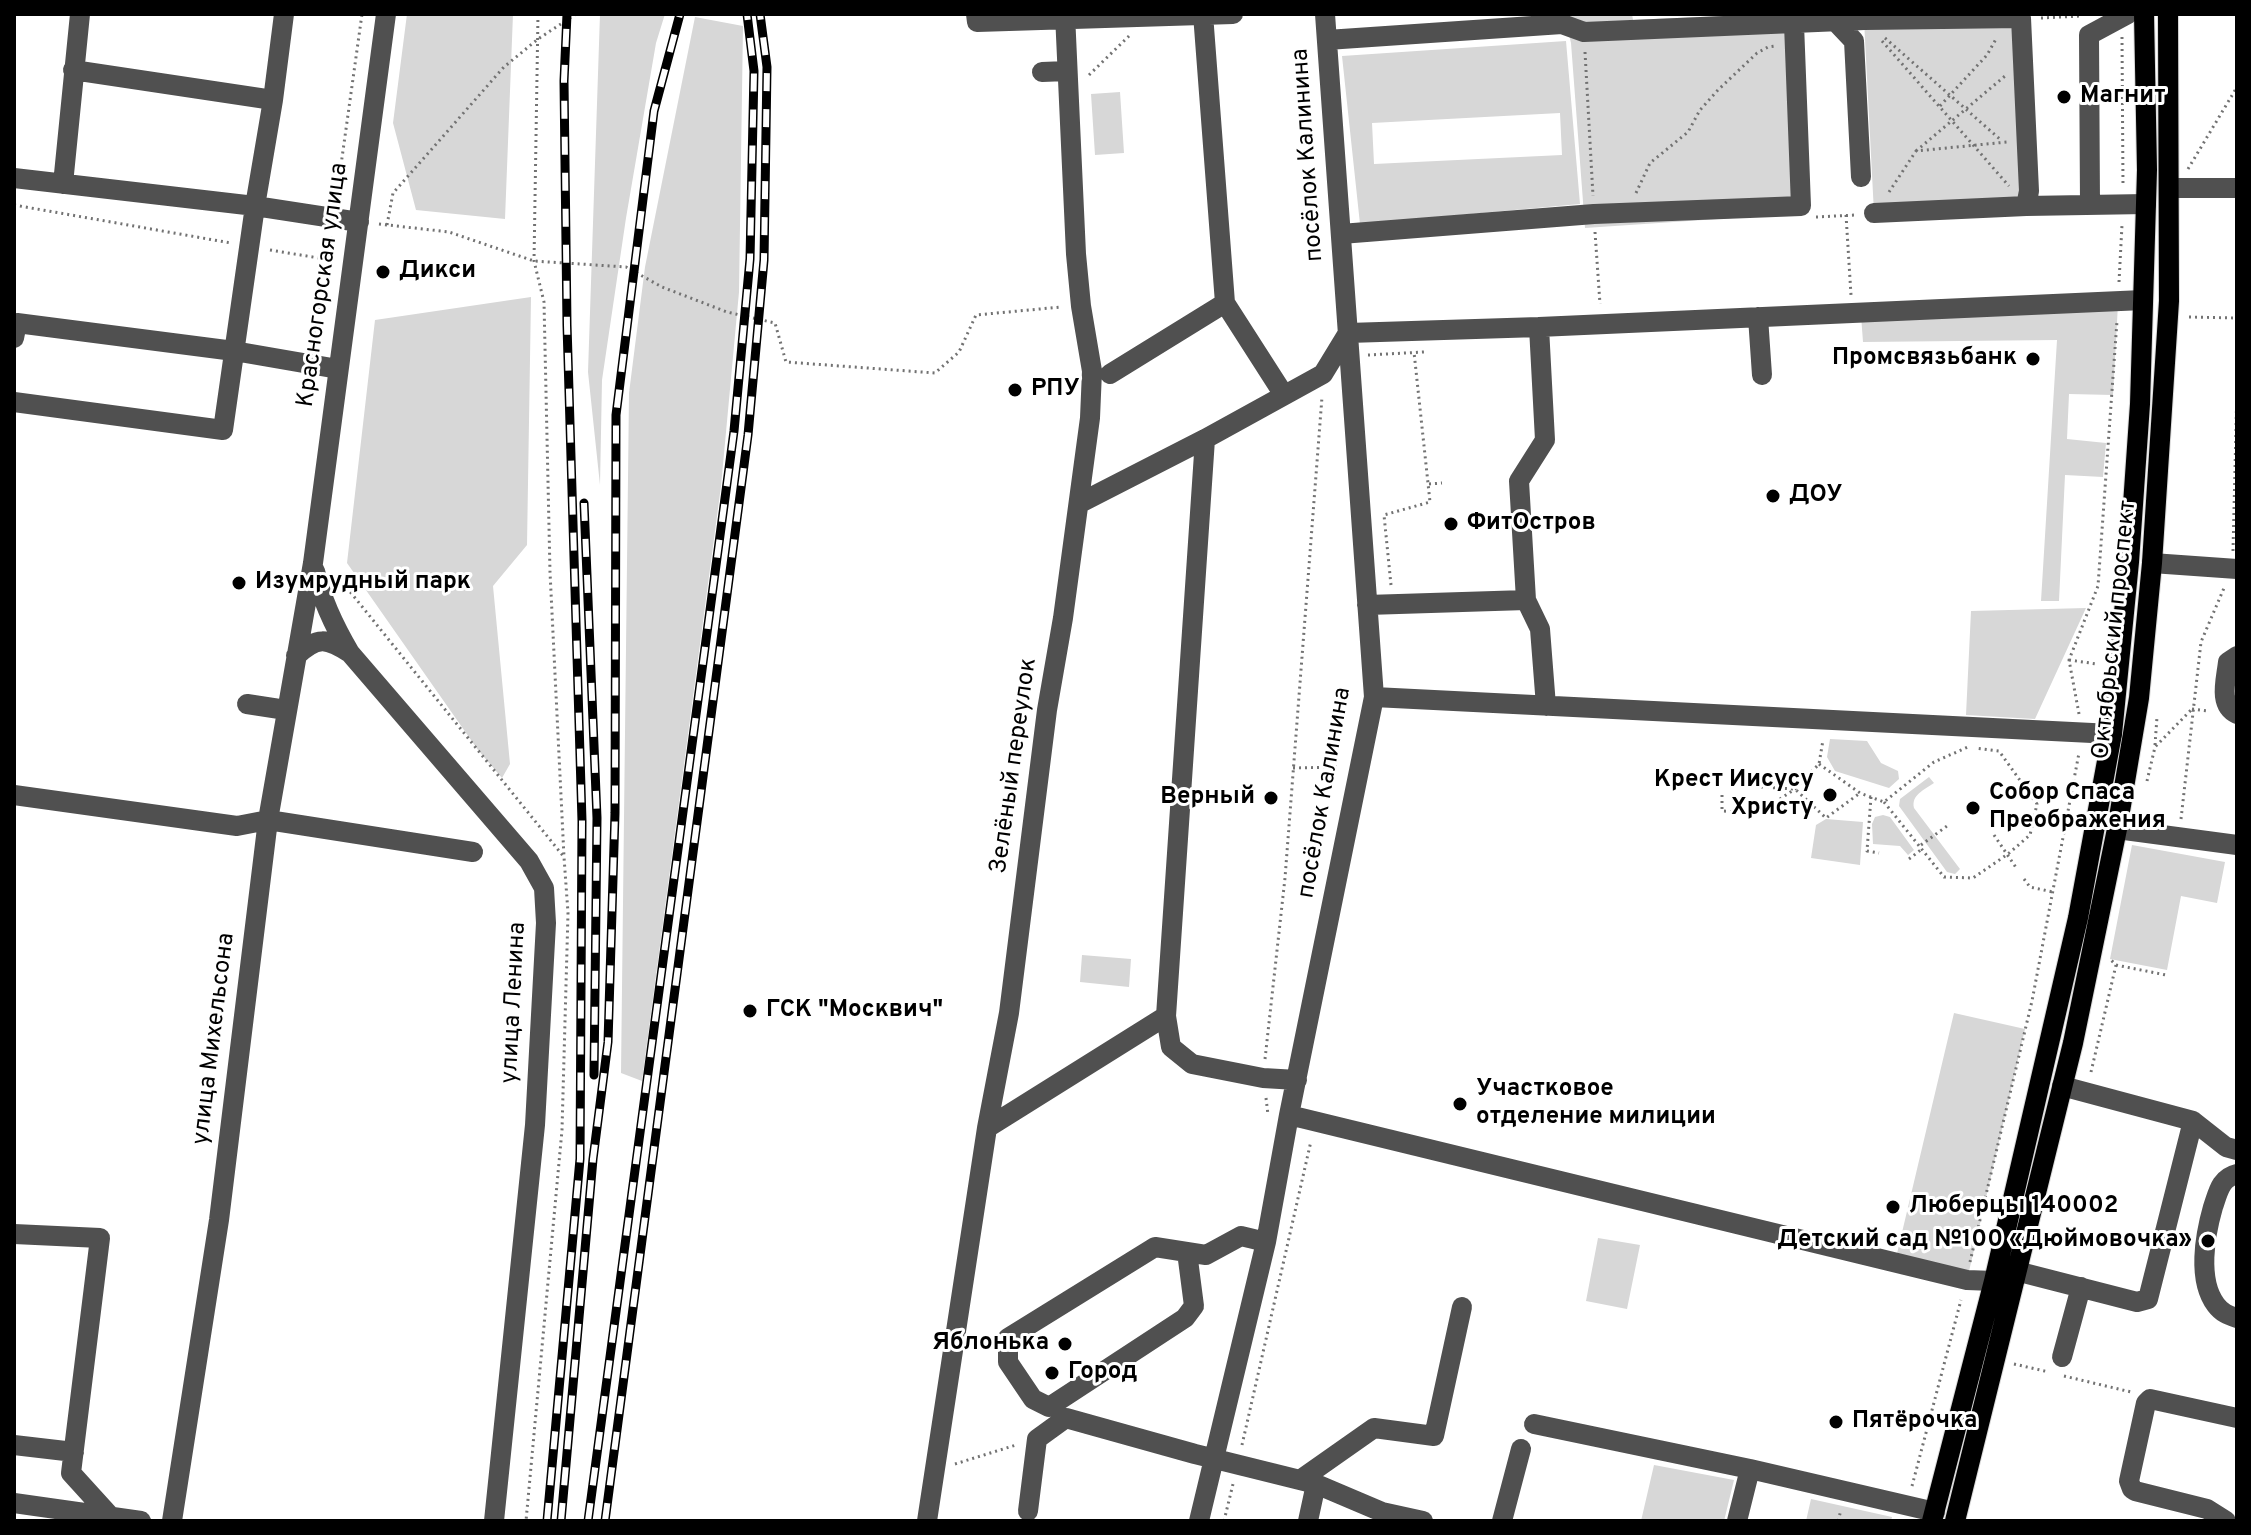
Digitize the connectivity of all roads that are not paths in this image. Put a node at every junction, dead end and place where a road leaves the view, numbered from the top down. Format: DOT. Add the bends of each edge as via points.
graph roads {
  1 [pos="80,14"];
  2 [pos="284,14"];
  3 [pos="386,14"];
  4 [pos="976,14"];
  5 [pos="1233,14"];
  6 [pos="1325,14"];
  7 [pos="2144,14"];
  8 [pos="2168,14"];
  9 [pos="1203,15"];
  10 [pos="2125,15"];
  11 [pos="1065,17"];
  12 [pos="1836,18"];
  13 [pos="1794,34"];
  14 [pos="1327,40"];
  15 [pos="73,70"];
  16 [pos="1067,71"];
  17 [pos="1042,72"];
  18 [pos="273,100"];
  19 [pos="1861,177"];
  20 [pos="14,178"];
  21 [pos="2176,182"];
  22 [pos="63,184"];
  23 [pos="2237,188"];
  24 [pos="2090,204"];
  25 [pos="2146,204"];
  26 [pos="255,206"];
  27 [pos="2026,206"];
  28 [pos="1874,213"];
  29 [pos="364,222"];
  30 [pos="1341,234"];
  31 [pos="2143,300"];
  32 [pos="1225,303"];
  33 [pos="1758,317"];
  34 [pos="1539,327"];
  35 [pos="1348,333"];
  36 [pos="14,338"];
  37 [pos="234,351"];
  38 [pos="338,369"];
  39 [pos="1110,374"];
  40 [pos="1762,375"];
  41 [pos="1284,395"];
  42 [pos="14,402"];
  43 [pos="1205,439"];
  44 [pos="1080,503"];
  45 [pos="313,563"];
  46 [pos="2152,563"];
  47 [pos="2235,568"];
  48 [pos="1526,600"];
  49 [pos="1367,605"];
  50 [pos="350,653"];
  51 [pos="296,656"];
  52 [pos="2237,656"];
  53 [pos="1374,697"];
  54 [pos="247,704"];
  55 [pos="1546,706"];
  56 [pos="286,710"];
  57 [pos="2237,714"];
  58 [pos="2112,734"];
  59 [pos="14,795"];
  60 [pos="268,820"];
  61 [pos="2117,829"];
  62 [pos="2237,845"];
  63 [pos="473,852"];
  64 [pos="1166,1016"];
  65 [pos="1297,1080"];
  66 [pos="2062,1086"];
  67 [pos="1289,1115"];
  68 [pos="2193,1121"];
  69 [pos="987,1128"];
  70 [pos="2231,1149"];
  71 [pos="2233,1175"];
  72 [pos="14,1234"];
  73 [pos="1266,1242"];
  74 [pos="1187,1252"];
  75 [pos="2016,1271"];
  76 [pos="1994,1281"];
  77 [pos="2081,1287"];
  78 [pos="1462,1307"];
  79 [pos="2237,1318"];
  80 [pos="2062,1357"];
  81 [pos="2237,1418"];
  82 [pos="1534,1424"];
  83 [pos="14,1445"];
  84 [pos="1521,1449"];
  85 [pos="74,1452"];
  86 [pos="1214,1458"];
  87 [pos="1750,1469"];
  88 [pos="1308,1482"];
  89 [pos="14,1503"];
  90 [pos="1028,1511"];
  91 [pos="1933,1516"];
  92 [pos="111,1517"];
  93 [pos="141,1521"];
  94 [pos="172,1521"];
  95 [pos="494,1521"];
  96 [pos="927,1521"];
  97 [pos="1199,1521"];
  98 [pos="1308,1521"];
  99 [pos="1423,1521"];
  100 [pos="1502,1521"];
  101 [pos="1737,1521"];
  102 [pos="1955,1521"];
  103 [pos="2226,1521"];
  1 -- 15 [label="street"];
  2 -- 18 [label="street"];
  3 -- 29 [label="street, Красногорская улица"];
  4 -- 11 [label="street" via="977,22"];
  5 -- 9 [label="street"];
  6 -- 14 [label="street, посёлок Калинина"];
  7 -- 25 [label="main road, Октябрьский проспект"];
  8 -- 21 [label="main road, Октябрьский проспект"];
  9 -- 11 [label="street"];
  9 -- 32 [label="street"];
  10 -- 24 [label="street" via="2089,35"];
  11 -- 16 [label="street, Зелёный переулок"];
  12 -- 13 [label="street"];
  12 -- 19 [label="street" via="1854,41"];
  12 -- 27 [label="street" via="2014,18 2023,61"];
  13 -- 14 [label="street" via="1584,32 1562,24"];
  13 -- 30 [label="street" via="1801,206 1594,214"];
  14 -- 30 [label="street, посёлок Калинина"];
  15 -- 18 [label="street"];
  15 -- 22 [label="street"];
  16 -- 17 [label="street"];
  16 -- 44 [label="street, Зелёный переулок" via="1081,306 1092,371"];
  18 -- 26 [label="street"];
  20 -- 22 [label="street"];
  21 -- 23 [label="street"];
  21 -- 46 [label="main road, Октябрьский проспект"];
  22 -- 26 [label="street"];
  24 -- 25 [label="street"];
  24 -- 27 [label="street"];
  25 -- 31 [label="main road, Октябрьский проспект"];
  26 -- 29 [label="street"];
  26 -- 37 [label="street"];
  27 -- 28 [label="street"];
  29 -- 38 [label="street, Красногорская улица"];
  30 -- 35 [label="street, посёлок Калинина"];
  31 -- 33 [label="street"];
  31 -- 58 [label="main road, Октябрьский проспект" via="2129,562"];
  32 -- 39 [label="street"];
  32 -- 41 [label="street"];
  33 -- 34 [label="street"];
  33 -- 40 [label="street"];
  34 -- 35 [label="street"];
  34 -- 48 [label="street" via="1545,440 1519,481"];
  35 -- 41 [label="street" via="1323,374"];
  35 -- 49 [label="street, посёлок Калинина"];
  36 -- 37 [label="street" via="17,323"];
  37 -- 38 [label="street"];
  37 -- 42 [label="street" via="223,430"];
  38 -- 45 [label="street, Красногорская улица"];
  41 -- 43 [label="street"];
  43 -- 44 [label="street"];
  43 -- 64 [label="street"];
  44 -- 69 [label="street, Зелёный переулок" via="1047,710 1009,1013"];
  45 -- 50 [label="street, улица Ленина" via="333,626"];
  45 -- 51 [label="street, улица Михельсона"];
  46 -- 47 [label="street"];
  46 -- 61 [label="main road, Октябрьский проспект" via="2139,698"];
  48 -- 49 [label="street"];
  48 -- 55 [label="street" via="1540,629"];
  49 -- 53 [label="street, посёлок Калинина"];
  50 -- 51 [label="street" via="322,640"];
  50 -- 95 [label="street, улица Ленина" via="529,861 544,888 535,1125"];
  51 -- 56 [label="street, улица Михельсона"];
  52 -- 57 [label="street" via="2228,662 2224,703"];
  53 -- 55 [label="street"];
  53 -- 65 [label="street, посёлок Калинина"];
  54 -- 56 [label="street"];
  55 -- 58 [label="street"];
  56 -- 60 [label="street, улица Михельсона"];
  58 -- 76 [label="main road, Октябрьский проспект" via="2076,927"];
  59 -- 60 [label="street" via="237,826"];
  60 -- 63 [label="street"];
  60 -- 94 [label="street, улица Михельсона" via="219,1220"];
  61 -- 62 [label="street"];
  61 -- 66 [label="main road, Октябрьский проспект"];
  64 -- 65 [label="street" via="1171,1047 1192,1064"];
  64 -- 69 [label="street"];
  65 -- 67 [label="street, посёлок Калинина"];
  66 -- 68 [label="street"];
  66 -- 75 [label="main road, Октябрьский проспект"];
  67 -- 73 [label="street, посёлок Калинина"];
  67 -- 76 [label="street" via="1967,1280"];
  68 -- 70 [label="street"];
  68 -- 77 [label="street" via="2148,1299 2137,1302"];
  69 -- 96 [label="street, Зелёный переулок"];
  70 -- 71 [label="street" via="2224,1164"];
  71 -- 79 [label="street" via="2220,1185 2204,1254 2216,1305"];
  72 -- 85 [label="street" via="100,1238"];
  73 -- 74 [label="street" via="1241,1236 1206,1255"];
  73 -- 86 [label="street, посёлок Калинина"];
  74 -- 74 [label="street" via="1155,1247 1008,1338 1008,1362 1033,1399 1049,1407 1185,1318 1194,1306"];
  75 -- 77 [label="street"];
  75 -- 102 [label="main road, Октябрьский проспект"];
  76 -- 91 [label="main road, Октябрьский проспект"];
  77 -- 80 [label="street"];
  78 -- 88 [label="street" via="1434,1436 1374,1428"];
  81 -- 103 [label="street" via="2154,1398 2146,1403 2129,1481 2132,1489 2207,1509"];
  82 -- 87 [label="street"];
  83 -- 85 [label="street"];
  84 -- 100 [label="street"];
  85 -- 92 [label="street" via="71,1473"];
  86 -- 88 [label="street"];
  86 -- 90 [label="street" via="1066,1418 1037,1439"];
  86 -- 97 [label="street, посёлок Калинина"];
  87 -- 91 [label="street" via="1907,1505"];
  87 -- 101 [label="street"];
  88 -- 98 [label="street"];
  88 -- 99 [label="street" via="1382,1512"];
  89 -- 92 [label="street"];
  92 -- 93 [label="street"];
}
